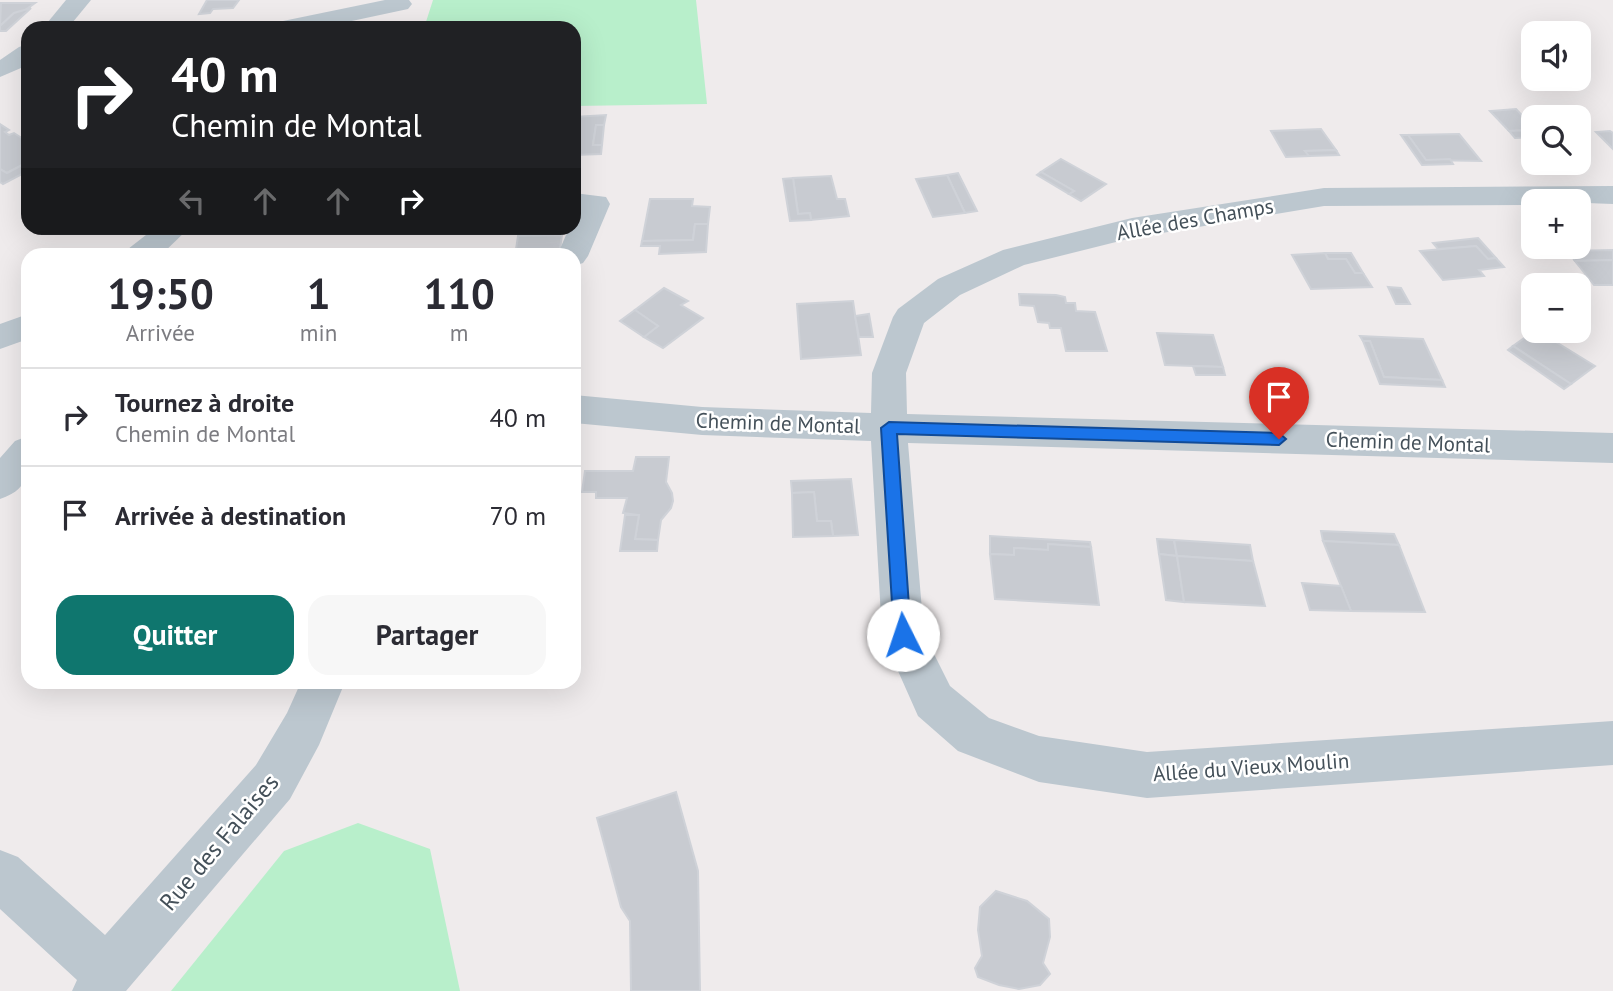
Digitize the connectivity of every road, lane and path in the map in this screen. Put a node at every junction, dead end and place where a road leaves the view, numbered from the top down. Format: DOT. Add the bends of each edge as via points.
graph roads {
  1 [pos="79,0"];
  2 [pos="401,2"];
  3 [pos="61,21"];
  4 [pos="315,21"];
  5 [pos="392,21"];
  6 [pos="21,58"];
  7 [pos="0,69"];
  8 [pos="1613,195"];
  9 [pos="581,203"];
  10 [pos="165,235"];
  11 [pos="581,235"];
  12 [pos="149,248"];
  13 [pos="581,410"];
  14 [pos="889,428"];
  15 [pos="1613,448"];
  16 [pos="21,459"];
  17 [pos="0,484"];
  18 [pos="320,689"];
  19 [pos="1613,743"];
  20 [pos="0,875"];
  21 [pos="103,981"];
  1 -- 3 [label="street"];
  2 -- 4 [label="street"];
  2 -- 5 [label="street"];
  6 -- 7 [label="street"];
  8 -- 14 [label="street, Allée des Champs" via="1324,197 1132,228 1014,257 949,287 910,317 889,373"];
  9 -- 11 [label="street" via="594,204"];
  10 -- 12 [label="street"];
  13 -- 14 [label="street, Chemin de Montal" via="702,421"];
  14 -- 15 [label="street, Chemin de Montal"];
  14 -- 19 [label="street, Allée du Vieux Moulin" via="903,635 934,701 974,735 1039,759 1147,775"];
  16 -- 17 [label="street"];
  18 -- 21 [label="street, Rue des Falaises" via="273,782"];
  20 -- 21 [label="street"];
}
